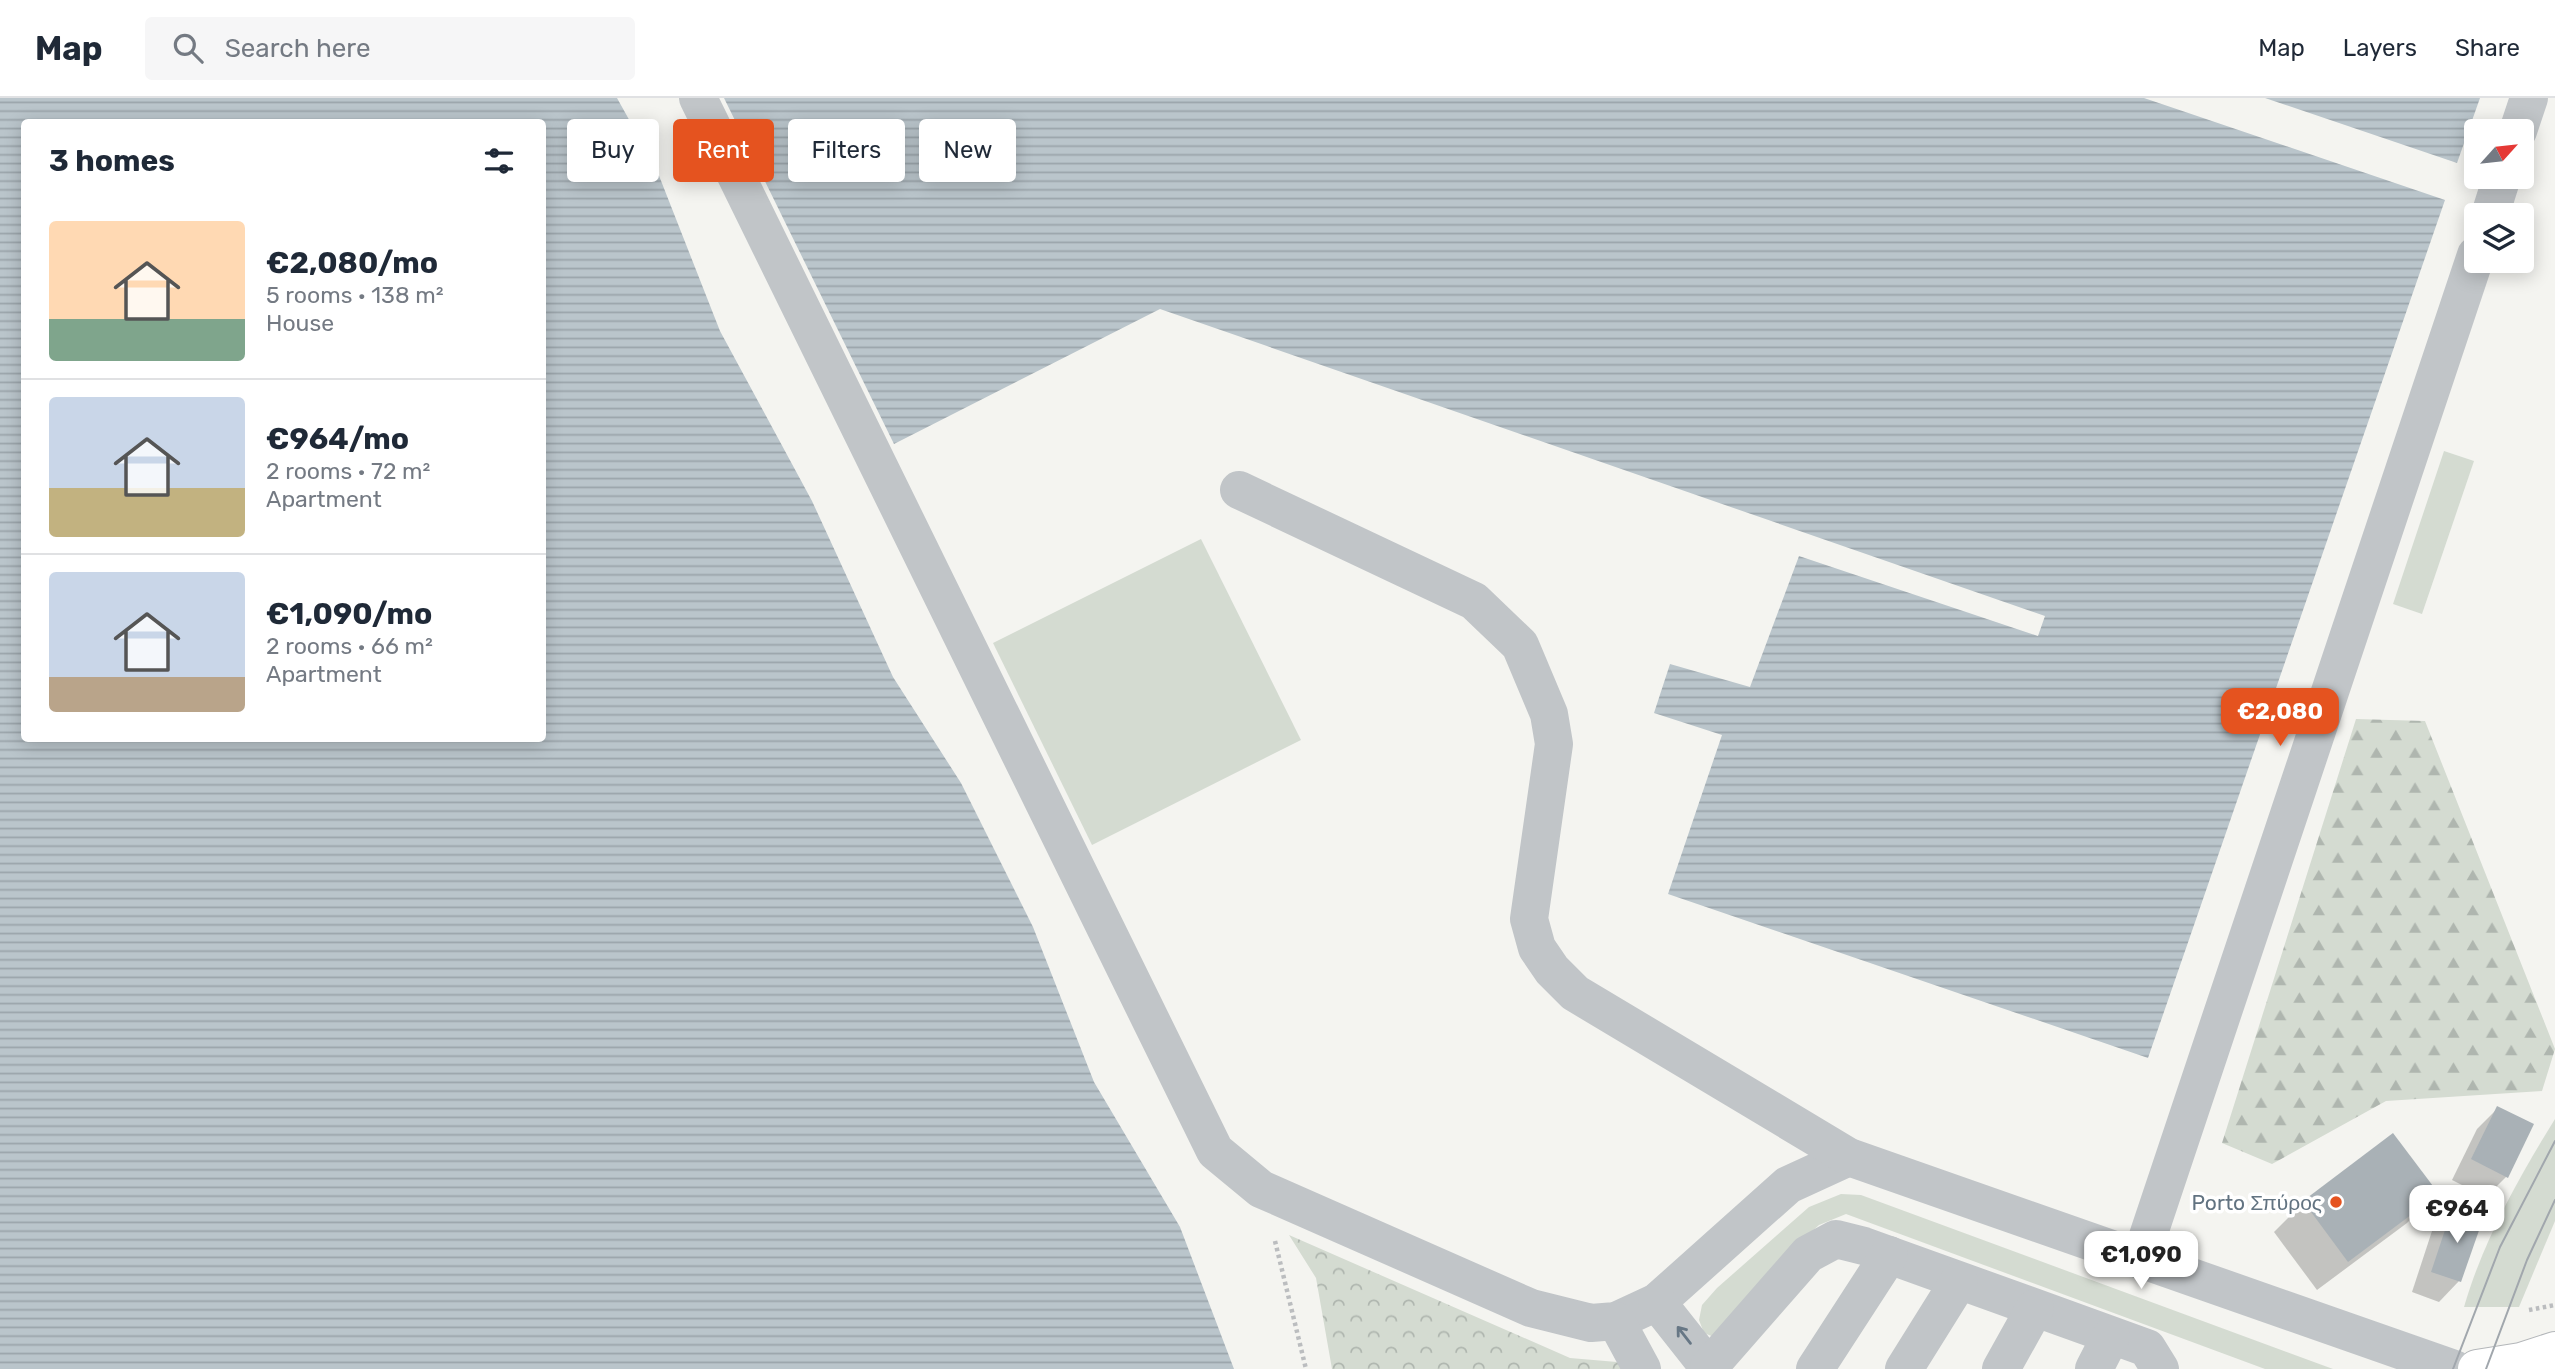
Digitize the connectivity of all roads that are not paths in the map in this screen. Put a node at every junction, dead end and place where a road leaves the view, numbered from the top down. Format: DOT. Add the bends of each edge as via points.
graph roads {
  1 [pos="698,98"];
  2 [pos="2529,98"];
  3 [pos="2522,119"];
  4 [pos="2470,273"];
  5 [pos="1239,490"];
  6 [pos="1849,1157"];
  7 [pos="1889,1255"];
  8 [pos="2140,1260"];
  9 [pos="1959,1281"];
  10 [pos="1657,1302"];
  11 [pos="2035,1308"];
  12 [pos="1616,1321"];
  13 [pos="2111,1336"];
  14 [pos="2555,1351"];
  15 [pos="1710,1368"];
  16 [pos="1642,1369"];
  17 [pos="1815,1369"];
  18 [pos="1903,1369"];
  19 [pos="2001,1369"];
  20 [pos="2094,1369"];
  21 [pos="2160,1369"];
  22 [pos="2454,1369"];
  23 [pos="2477,1369"];
  1 -- 12 [label="street" via="1215,1152 1261,1189 1531,1308 1591,1323"];
  2 -- 3 [label="street"];
  4 -- 8 [label="street"];
  5 -- 6 [label="street" via="1474,601 1520,645 1549,714 1554,744 1529,919 1537,948 1575,993"];
  6 -- 8 [label="street"];
  6 -- 10 [label="street" via="1788,1185"];
  7 -- 9 [label="street"];
  7 -- 15 [label="street" via="1836,1239 1825,1242 1808,1254"];
  7 -- 17 [label="street"];
  8 -- 22 [label="street"];
  9 -- 11 [label="street"];
  9 -- 18 [label="street"];
  10 -- 12 [label="street"];
  15 -- 10 [label="street, one-way"];
  11 -- 13 [label="street"];
  11 -- 19 [label="street"];
  12 -- 16 [label="street"];
  13 -- 20 [label="street"];
  13 -- 21 [label="street" via="2147,1348"];
  14 -- 23 [label="highway"];
}
